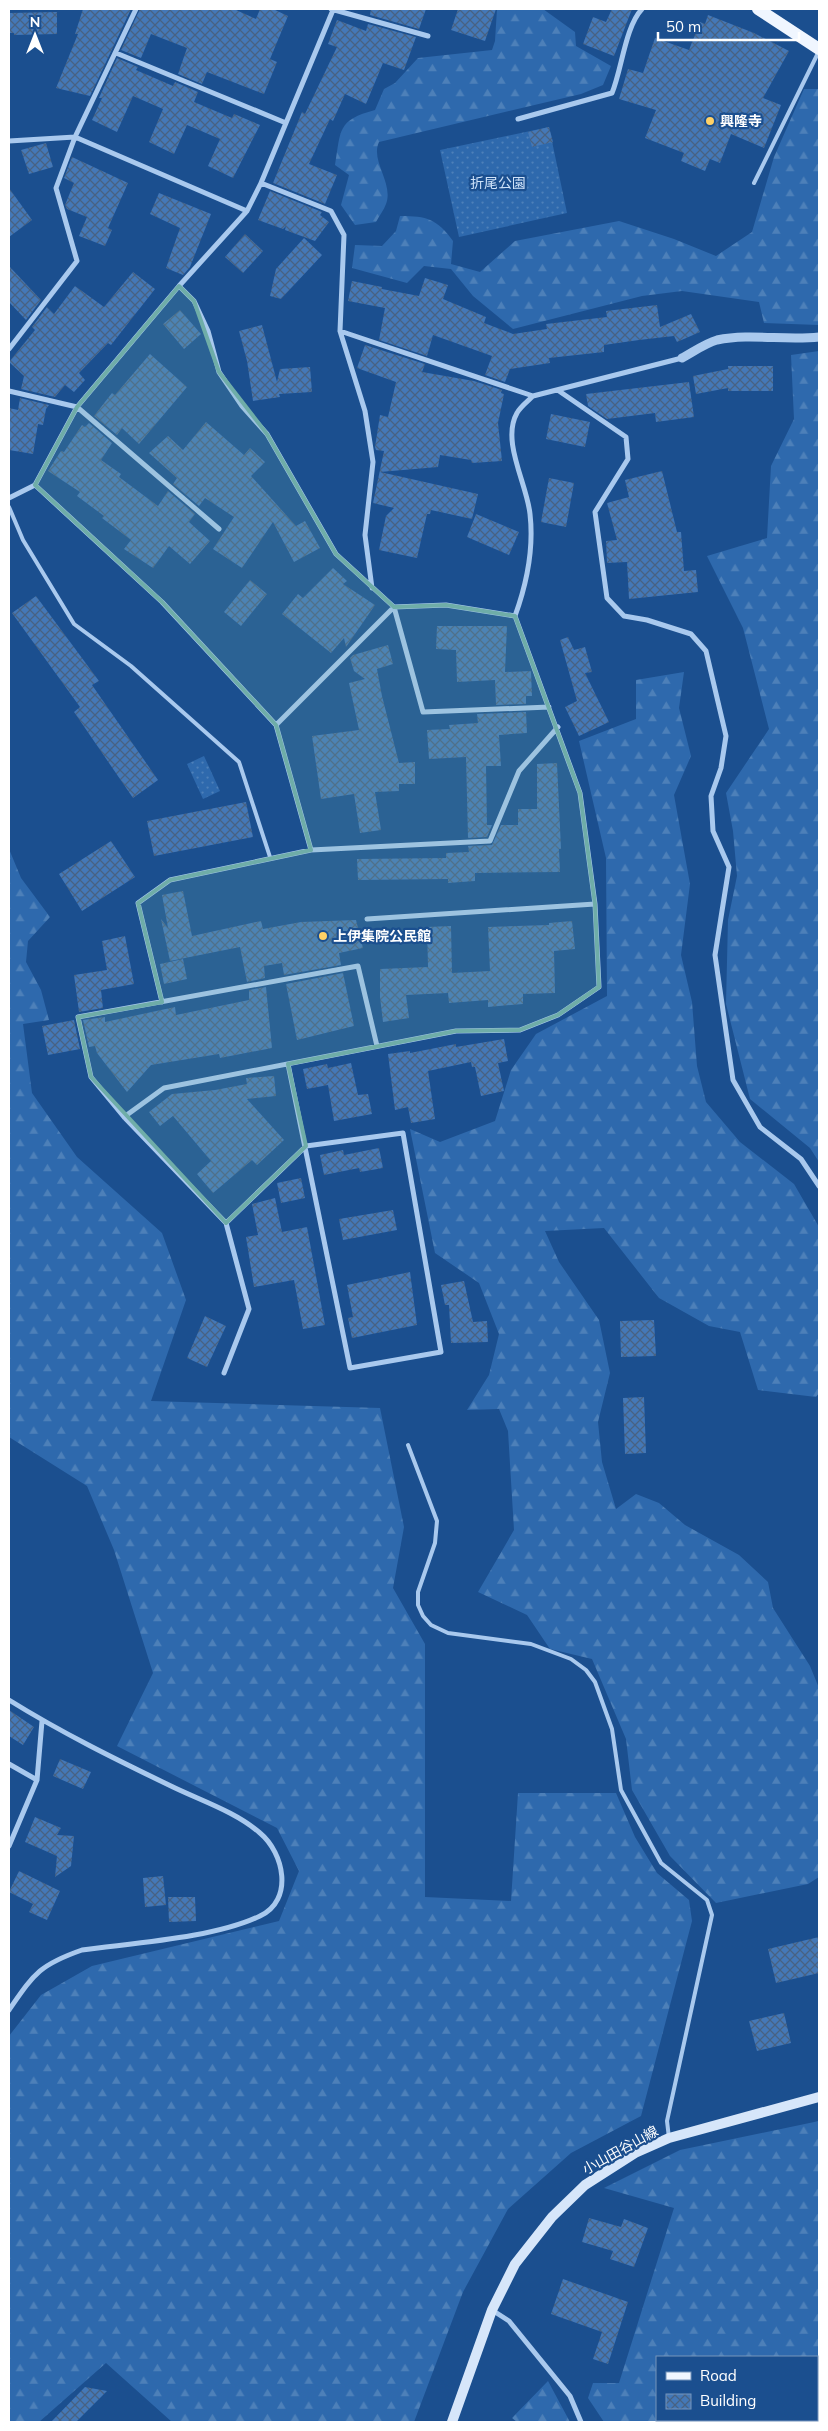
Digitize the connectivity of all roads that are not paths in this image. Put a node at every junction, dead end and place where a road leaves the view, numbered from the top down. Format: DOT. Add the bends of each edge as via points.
graph roads {
  1 [pos="136,9"];
  2 [pos="332,9"];
  3 [pos="642,9"];
  4 [pos="758,9"];
  5 [pos="428,36"];
  6 [pos="819,50"];
  7 [pos="116,53"];
  8 [pos="518,119"];
  9 [pos="286,123"];
  10 [pos="75,137"];
  11 [pos="9,142"];
  12 [pos="262,182"];
  13 [pos="754,183"];
  14 [pos="247,212"];
  15 [pos="179,286"];
  16 [pos="340,331"];
  17 [pos="819,337"];
  18 [pos="9,349"];
  19 [pos="682,358"];
  20 [pos="9,391"];
  21 [pos="559,391"];
  22 [pos="533,396"];
  23 [pos="77,407"];
  24 [pos="35,485"];
  25 [pos="9,498"];
  26 [pos="9,507"];
  27 [pos="219,529"];
  28 [pos="372,589"];
  29 [pos="394,606"];
  30 [pos="515,616"];
  31 [pos="549,708"];
  32 [pos="276,725"];
  33 [pos="558,727"];
  34 [pos="311,850"];
  35 [pos="270,857"];
  36 [pos="595,904"];
  37 [pos="367,918"];
  38 [pos="162,1002"];
  39 [pos="377,1046"];
  40 [pos="288,1064"];
  41 [pos="124,1117"];
  42 [pos="306,1146"];
  43 [pos="819,1186"];
  44 [pos="226,1223"];
  45 [pos="224,1373"];
  46 [pos="408,1445"];
  47 [pos="9,1700"];
  48 [pos="42,1721"];
  49 [pos="9,1764"];
  50 [pos="37,1780"];
  51 [pos="9,1846"];
  52 [pos="9,2010"];
  53 [pos="819,2097"];
  54 [pos="669,2138"];
  55 [pos="492,2310"];
  56 [pos="452,2422"];
  57 [pos="581,2422"];
  1 -- 7 [label="street"];
  2 -- 5 [label="street"];
  2 -- 9 [label="street"];
  3 -- 8 [label="street" via="624,51 612,93"];
  4 -- 6 [label="main road"];
  6 -- 13 [label="lane"];
  7 -- 9 [label="street"];
  7 -- 10 [label="street"];
  9 -- 12 [label="street"];
  10 -- 11 [label="street"];
  10 -- 14 [label="street"];
  10 -- 18 [label="street" via="56,188 77,261"];
  12 -- 14 [label="street"];
  12 -- 16 [label="street" via="331,211 344,235"];
  14 -- 15 [label="street"];
  15 -- 23 [label="street"];
  15 -- 28 [label="street" via="194,301 208,331 220,372 242,406 267,434 336,554"];
  16 -- 22 [label="street"];
  16 -- 28 [label="street" via="365,411 373,462 365,534"];
  17 -- 19 [label="street" via="794,340 752,336 716,340"];
  19 -- 21 [label="street"];
  20 -- 23 [label="street"];
  21 -- 22 [label="street"];
  21 -- 43 [label="street" via="626,437 628,459 595,512 608,598 624,616 691,634 706,651 726,736 721,768 711,796 713,831 729,867 715,955 733,1080 760,1127 801,1160"];
  22 -- 30 [label="street" via="517,413 511,437 530,513 526,584"];
  23 -- 24 [label="street"];
  23 -- 27 [label="street"];
  24 -- 25 [label="street"];
  24 -- 32 [label="street" via="162,602"];
  26 -- 35 [label="lane" via="24,540 74,624 131,666 239,762"];
  28 -- 29 [label="street"];
  29 -- 30 [label="street" via="446,605"];
  29 -- 31 [label="street" via="423,712"];
  29 -- 32 [label="street"];
  30 -- 31 [label="street"];
  31 -- 33 [label="street"];
  32 -- 34 [label="street"];
  33 -- 34 [label="street" via="519,771 490,840"];
  33 -- 36 [label="street" via="580,793"];
  34 -- 35 [label="street"];
  35 -- 38 [label="street" via="170,880 138,904"];
  36 -- 37 [label="street"];
  36 -- 39 [label="street" via="599,987 558,1015 520,1030 456,1031"];
  38 -- 39 [label="street" via="358,966"];
  38 -- 41 [label="street" via="78,1017 90,1077"];
  39 -- 40 [label="street"];
  40 -- 41 [label="street" via="164,1088"];
  40 -- 42 [label="street"];
  41 -- 44 [label="street"];
  42 -- 42 [label="street" via="403,1133 441,1352 350,1368"];
  42 -- 44 [label="street"];
  44 -- 45 [label="street" via="249,1309"];
  46 -- 54 [label="lane" via="437,1520 435,1543 418,1592 423,1616 431,1625 448,1633 531,1644 571,1659 586,1670 612,1729 622,1790 661,1863 706,1900 712,1915 667,2121"];
  47 -- 48 [label="street"];
  48 -- 50 [label="street"];
  48 -- 52 [label="street" via="244,1822 272,1845 279,1860 282,1885 279,1899 271,1910 224,1928 82,1950 61,1958 34,1975"];
  49 -- 50 [label="street"];
  50 -- 51 [label="street"];
  53 -- 54 [label="main road, 小山田谷山線"];
  54 -- 55 [label="main road, 小山田谷山線" via="635,2153 592,2180 558,2210 515,2264"];
  55 -- 56 [label="main road, 小山田谷山線"];
  55 -- 57 [label="street" via="509,2321 570,2396"];
}
